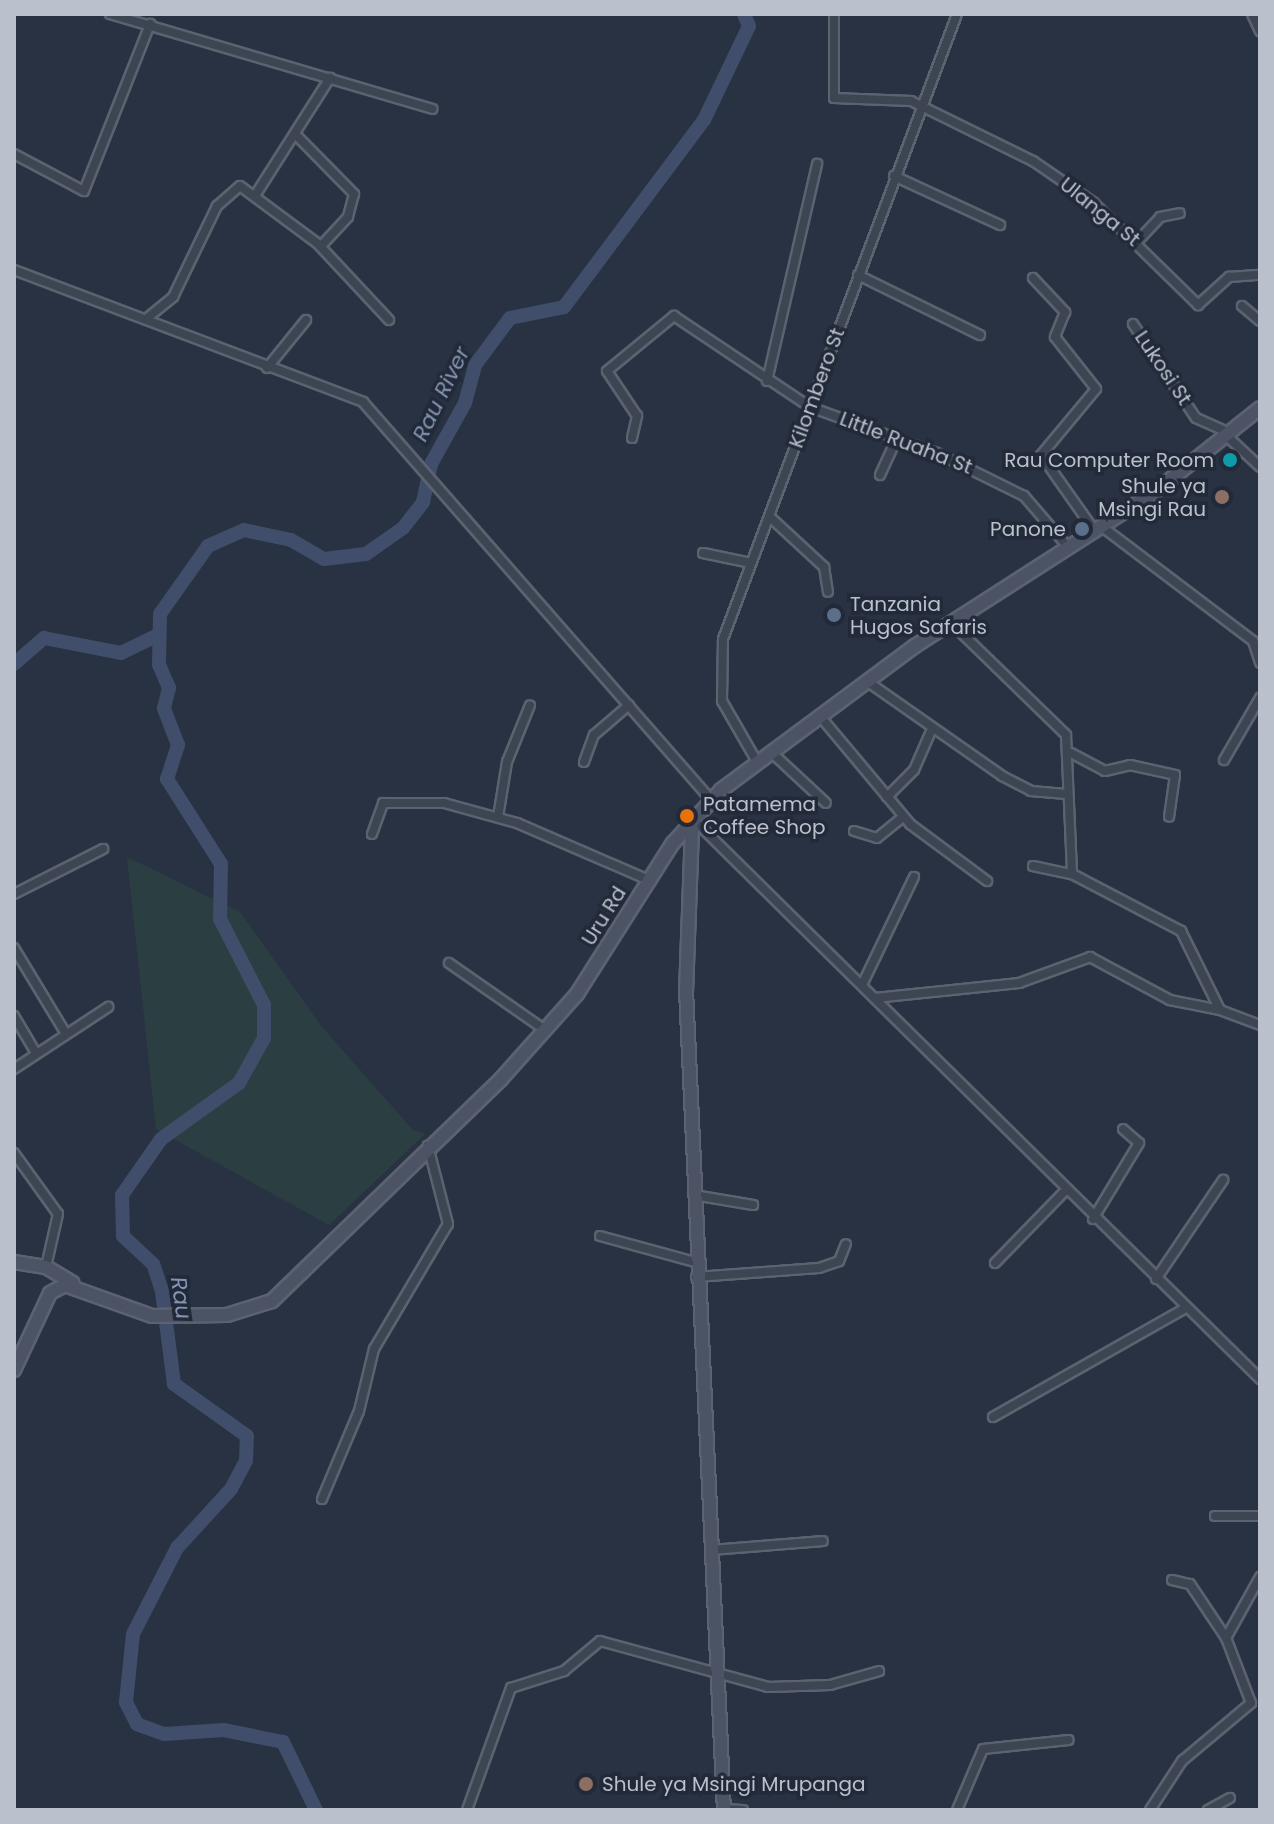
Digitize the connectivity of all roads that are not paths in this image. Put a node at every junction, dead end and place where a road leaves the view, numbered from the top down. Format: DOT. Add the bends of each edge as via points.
graph roads {
  1 [pos="110,14"];
  2 [pos="834,14"];
  3 [pos="957,14"];
  4 [pos="1252,14"];
  5 [pos="150,24"];
  6 [pos="1260,31"];
  7 [pos="330,78"];
  8 [pos="919,105"];
  9 [pos="432,109"];
  10 [pos="298,137"];
  11 [pos="14,154"];
  12 [pos="817,164"];
  13 [pos="894,176"];
  14 [pos="256,194"];
  15 [pos="1180,213"];
  16 [pos="1000,225"];
  17 [pos="1137,242"];
  18 [pos="321,246"];
  19 [pos="14,270"];
  20 [pos="858,275"];
  21 [pos="1260,275"];
  22 [pos="1033,278"];
  23 [pos="1242,306"];
  24 [pos="146,319"];
  25 [pos="306,320"];
  26 [pos="389,320"];
  27 [pos="1260,321"];
  28 [pos="1133,324"];
  29 [pos="980,335"];
  30 [pos="267,368"];
  31 [pos="767,381"];
  32 [pos="810,407"];
  33 [pos="1260,408"];
  34 [pos="1231,436"];
  35 [pos="632,438"];
  36 [pos="897,438"];
  37 [pos="1260,467"];
  38 [pos="880,475"];
  39 [pos="770,517"];
  40 [pos="1098,528"];
  41 [pos="1068,547"];
  42 [pos="703,553"];
  43 [pos="751,563"];
  44 [pos="828,592"];
  45 [pos="950,622"];
  46 [pos="1259,655"];
  47 [pos="868,682"];
  48 [pos="1260,698"];
  49 [pos="530,705"];
  50 [pos="629,705"];
  51 [pos="819,715"];
  52 [pos="931,731"];
  53 [pos="769,751"];
  54 [pos="1071,753"];
  55 [pos="756,760"];
  56 [pos="1224,760"];
  57 [pos="584,762"];
  58 [pos="1066,794"];
  59 [pos="887,797"];
  60 [pos="712,801"];
  61 [pos="826,803"];
  62 [pos="498,817"];
  63 [pos="903,817"];
  64 [pos="1169,817"];
  65 [pos="694,826"];
  66 [pos="854,831"];
  67 [pos="372,834"];
  68 [pos="103,849"];
  69 [pos="1033,866"];
  70 [pos="1072,874"];
  71 [pos="914,877"];
  72 [pos="651,881"];
  73 [pos="987,881"];
  74 [pos="14,894"];
  75 [pos="14,948"];
  76 [pos="449,963"];
  77 [pos="862,985"];
  78 [pos="875,998"];
  79 [pos="108,1007"];
  80 [pos="1220,1010"];
  81 [pos="14,1016"];
  82 [pos="1260,1025"];
  83 [pos="545,1030"];
  84 [pos="66,1034"];
  85 [pos="36,1053"];
  86 [pos="14,1069"];
  87 [pos="1123,1129"];
  88 [pos="427,1146"];
  89 [pos="14,1153"];
  90 [pos="1223,1180"];
  91 [pos="1065,1191"];
  92 [pos="693,1195"];
  93 [pos="753,1205"];
  94 [pos="1093,1219"];
  95 [pos="600,1236"];
  96 [pos="846,1244"];
  97 [pos="14,1262"];
  98 [pos="695,1262"];
  99 [pos="995,1263"];
  100 [pos="46,1267"];
  101 [pos="696,1277"];
  102 [pos="1156,1279"];
  103 [pos="76,1285"];
  104 [pos="1186,1308"];
  105 [pos="14,1370"];
  106 [pos="1260,1379"];
  107 [pos="993,1417"];
  108 [pos="322,1499"];
  109 [pos="1215,1516"];
  110 [pos="1260,1516"];
  111 [pos="823,1541"];
  112 [pos="712,1550"];
  113 [pos="1260,1577"];
  114 [pos="1172,1580"];
  115 [pos="1226,1638"];
  116 [pos="879,1671"];
  117 [pos="717,1678"];
  118 [pos="1069,1740"];
  119 [pos="1230,1798"];
  120 [pos="467,1810"];
  121 [pos="724,1810"];
  122 [pos="743,1810"];
  123 [pos="957,1810"];
  124 [pos="1150,1810"];
  125 [pos="1208,1810"];
  1 -- 5 [label="street"];
  2 -- 8 [label="street" via="832,97"];
  3 -- 8 [label="street, Kilombero St"];
  4 -- 6 [label="street"];
  5 -- 7 [label="street"];
  5 -- 11 [label="street" via="84,192"];
  7 -- 9 [label="street"];
  7 -- 10 [label="street"];
  8 -- 13 [label="street, Kilombero St"];
  8 -- 17 [label="street, Ulanga St" via="1053,173"];
  10 -- 14 [label="street"];
  10 -- 18 [label="street" via="354,194 348,217"];
  12 -- 31 [label="street"];
  13 -- 16 [label="street"];
  13 -- 20 [label="street, Kilombero St"];
  14 -- 18 [label="street"];
  14 -- 24 [label="street" via="240,186 222,198 173,297"];
  15 -- 17 [label="street" via="1160,217"];
  17 -- 21 [label="street, Ulanga St" via="1201,306 1229,277"];
  18 -- 26 [label="street"];
  19 -- 24 [label="street"];
  20 -- 29 [label="street"];
  20 -- 32 [label="street, Kilombero St"];
  22 -- 40 [label="street" via="1065,312 1055,337 1096,389 1041,455"];
  23 -- 27 [label="street"];
  24 -- 30 [label="street"];
  25 -- 30 [label="street"];
  28 -- 34 [label="street, Lukosi St" via="1196,418"];
  30 -- 50 [label="street" via="363,402 420,475"];
  31 -- 32 [label="street, Little Ruaha St"];
  31 -- 35 [label="street, Little Ruaha St" via="712,336 671,316 607,371 637,416"];
  32 -- 36 [label="street, Little Ruaha St"];
  32 -- 39 [label="street, Kilombero St"];
  33 -- 34 [label="street, Uru Rd"];
  34 -- 37 [label="street, Lukosi St"];
  34 -- 40 [label="street, Uru Rd"];
  36 -- 38 [label="street"];
  36 -- 41 [label="street, Little Ruaha St" via="1024,496"];
  39 -- 43 [label="street, Kilombero St"];
  39 -- 44 [label="street" via="824,567"];
  40 -- 41 [label="street, Uru Rd"];
  40 -- 46 [label="street" via="1249,638"];
  41 -- 45 [label="street, Uru Rd"];
  42 -- 43 [label="street"];
  43 -- 55 [label="street, Kilombero St" via="723,639 718,680"];
  45 -- 47 [label="street, Uru Rd"];
  45 -- 54 [label="street" via="1058,722"];
  47 -- 51 [label="street, Uru Rd"];
  47 -- 52 [label="street"];
  48 -- 56 [label="street"];
  49 -- 62 [label="street" via="507,762"];
  50 -- 57 [label="street" via="594,735"];
  50 -- 60 [label="street"];
  51 -- 53 [label="street, Uru Rd"];
  51 -- 59 [label="street"];
  52 -- 58 [label="street" via="1031,791"];
  52 -- 59 [label="street" via="914,770"];
  53 -- 55 [label="street, Uru Rd"];
  53 -- 61 [label="street"];
  54 -- 58 [label="street"];
  54 -- 64 [label="street" via="1105,771 1130,765 1175,775"];
  55 -- 60 [label="street, Uru Rd"];
  58 -- 70 [label="street"];
  59 -- 63 [label="street"];
  60 -- 65 [label="street, Uru Rd"];
  62 -- 67 [label="street" via="444,803 387,802"];
  62 -- 72 [label="street"];
  63 -- 66 [label="street" via="874,839"];
  63 -- 73 [label="street"];
  65 -- 72 [label="street, Uru Rd" via="673,843"];
  65 -- 77 [label="street"];
  65 -- 92 [label="street" via="686,976"];
  68 -- 74 [label="street"];
  69 -- 70 [label="street"];
  70 -- 80 [label="street" via="1181,931"];
  71 -- 77 [label="street"];
  72 -- 83 [label="street, Uru Rd"];
  75 -- 84 [label="street"];
  76 -- 83 [label="street"];
  77 -- 78 [label="street"];
  78 -- 80 [label="street" via="1019,983 1090,957 1170,1000"];
  78 -- 91 [label="street"];
  79 -- 84 [label="street"];
  80 -- 82 [label="street"];
  81 -- 85 [label="street"];
  83 -- 88 [label="street, Uru Rd"];
  84 -- 85 [label="street"];
  85 -- 86 [label="street"];
  87 -- 94 [label="street" via="1139,1143"];
  88 -- 103 [label="street, Uru Rd" via="272,1301 227,1315 163,1316"];
  88 -- 108 [label="street" via="448,1224 384,1327"];
  89 -- 100 [label="street" via="58,1214"];
  90 -- 102 [label="street"];
  91 -- 94 [label="street"];
  91 -- 99 [label="street"];
  92 -- 93 [label="street"];
  92 -- 98 [label="street"];
  94 -- 102 [label="street"];
  95 -- 98 [label="street"];
  96 -- 101 [label="street" via="839,1261 819,1268"];
  97 -- 100 [label="street"];
  98 -- 101 [label="street"];
  100 -- 103 [label="street, Uru Rd"];
  101 -- 112 [label="street"];
  102 -- 104 [label="street"];
  103 -- 105 [label="street" via="50,1293"];
  104 -- 106 [label="street"];
  104 -- 107 [label="street"];
  109 -- 110 [label="street"];
  111 -- 112 [label="street"];
  112 -- 117 [label="street"];
  113 -- 115 [label="street"];
  114 -- 115 [label="street" via="1190,1584"];
  115 -- 124 [label="street" via="1251,1703 1182,1761"];
  116 -- 117 [label="street" via="793,1687"];
  117 -- 120 [label="street" via="606,1640 564,1671 521,1680 511,1688"];
  117 -- 121 [label="street"];
  118 -- 123 [label="street" via="983,1749"];
  119 -- 125 [label="street"];
  121 -- 122 [label="street"];
}
